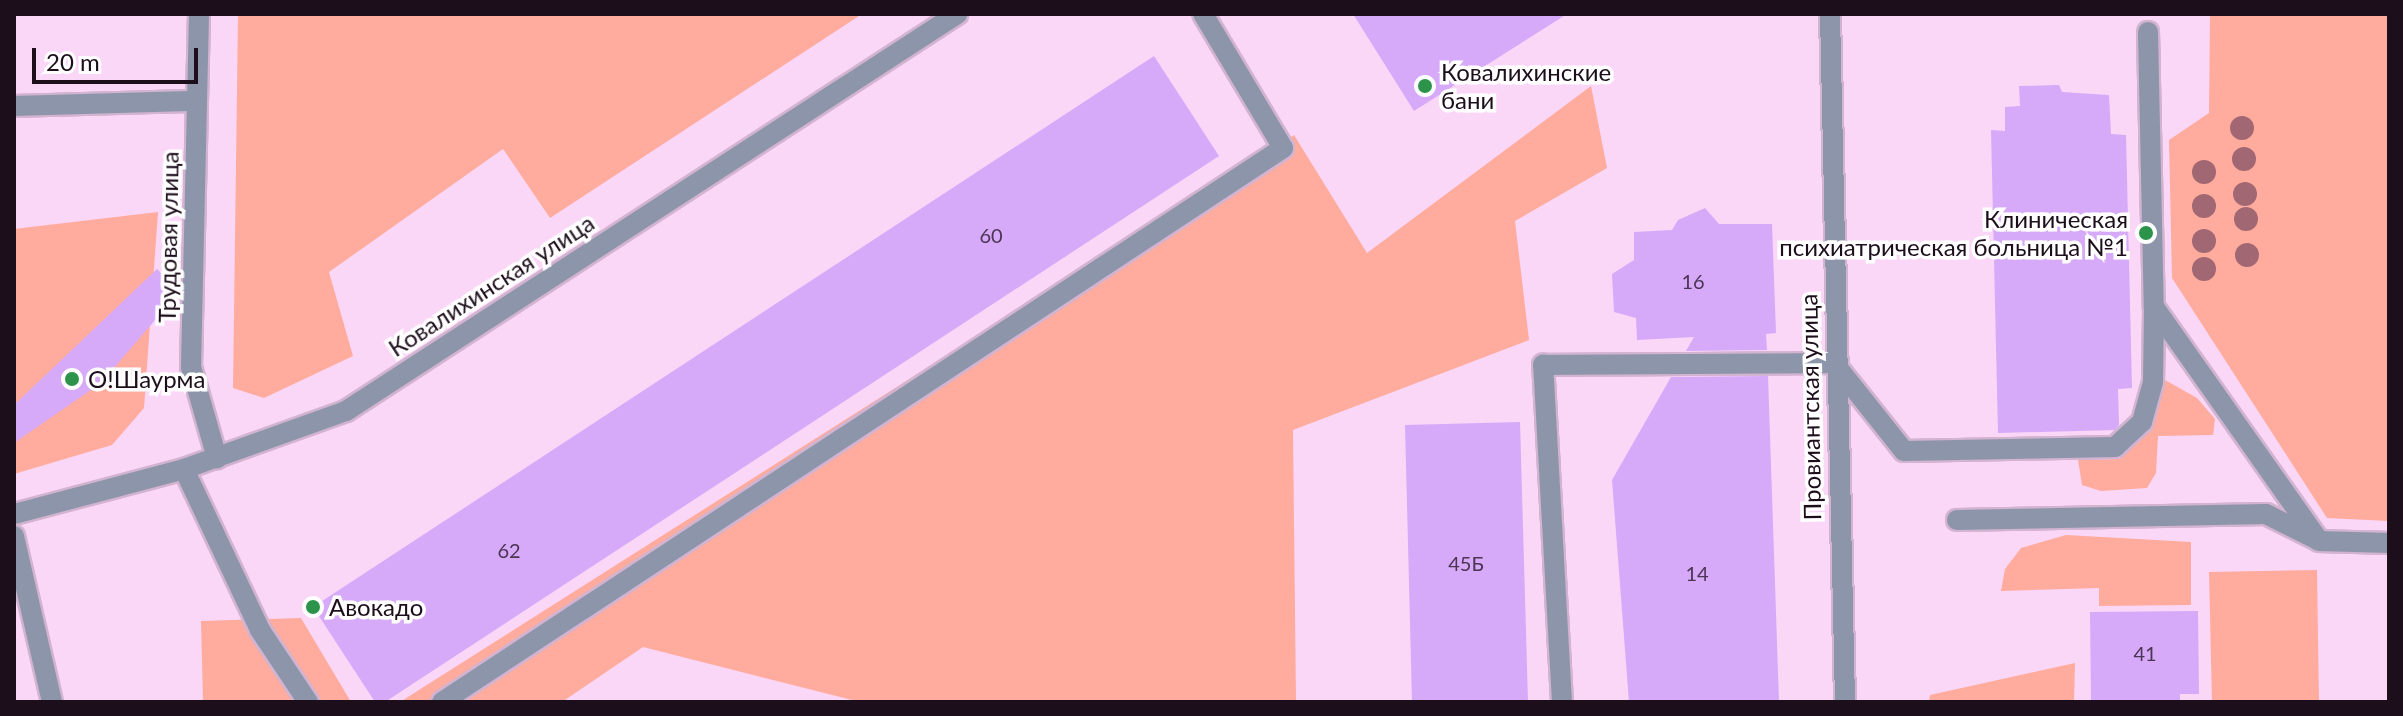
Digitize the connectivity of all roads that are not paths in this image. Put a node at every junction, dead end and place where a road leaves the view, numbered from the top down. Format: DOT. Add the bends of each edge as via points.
graph roads {
  1 [pos="199,14"];
  2 [pos="957,14"];
  3 [pos="1203,14"];
  4 [pos="1830,14"];
  5 [pos="2148,32"];
  6 [pos="197,101"];
  7 [pos="14,106"];
  8 [pos="2154,307"];
  9 [pos="1834,363"];
  10 [pos="217,458"];
  11 [pos="184,469"];
  12 [pos="14,514"];
  13 [pos="1957,520"];
  14 [pos="14,536"];
  15 [pos="2319,541"];
  16 [pos="2389,543"];
  17 [pos="52,702"];
  18 [pos="308,702"];
  19 [pos="442,702"];
  20 [pos="1562,702"];
  21 [pos="1845,702"];
  1 -- 6 [label="street, Трудовая улица"];
  2 -- 10 [label="street, Ковалихинская улица" via="346,411"];
  3 -- 19 [label="street" via="1283,148"];
  4 -- 9 [label="street, Провиантская улица"];
  5 -- 8 [label="street"];
  6 -- 7 [label="street"];
  6 -- 10 [label="street, Трудовая улица" via="191,367"];
  8 -- 9 [label="street" via="2153,382 2142,422 2115,447 1904,451"];
  8 -- 15 [label="street"];
  9 -- 20 [label="street" via="1543,365"];
  9 -- 21 [label="street, Провиантская улица"];
  10 -- 11 [label="street, Ковалихинская улица"];
  11 -- 12 [label="street, Ковалихинская улица"];
  11 -- 18 [label="street" via="260,630"];
  13 -- 15 [label="street" via="2266,514"];
  14 -- 17 [label="street"];
  15 -- 16 [label="street"];
}
